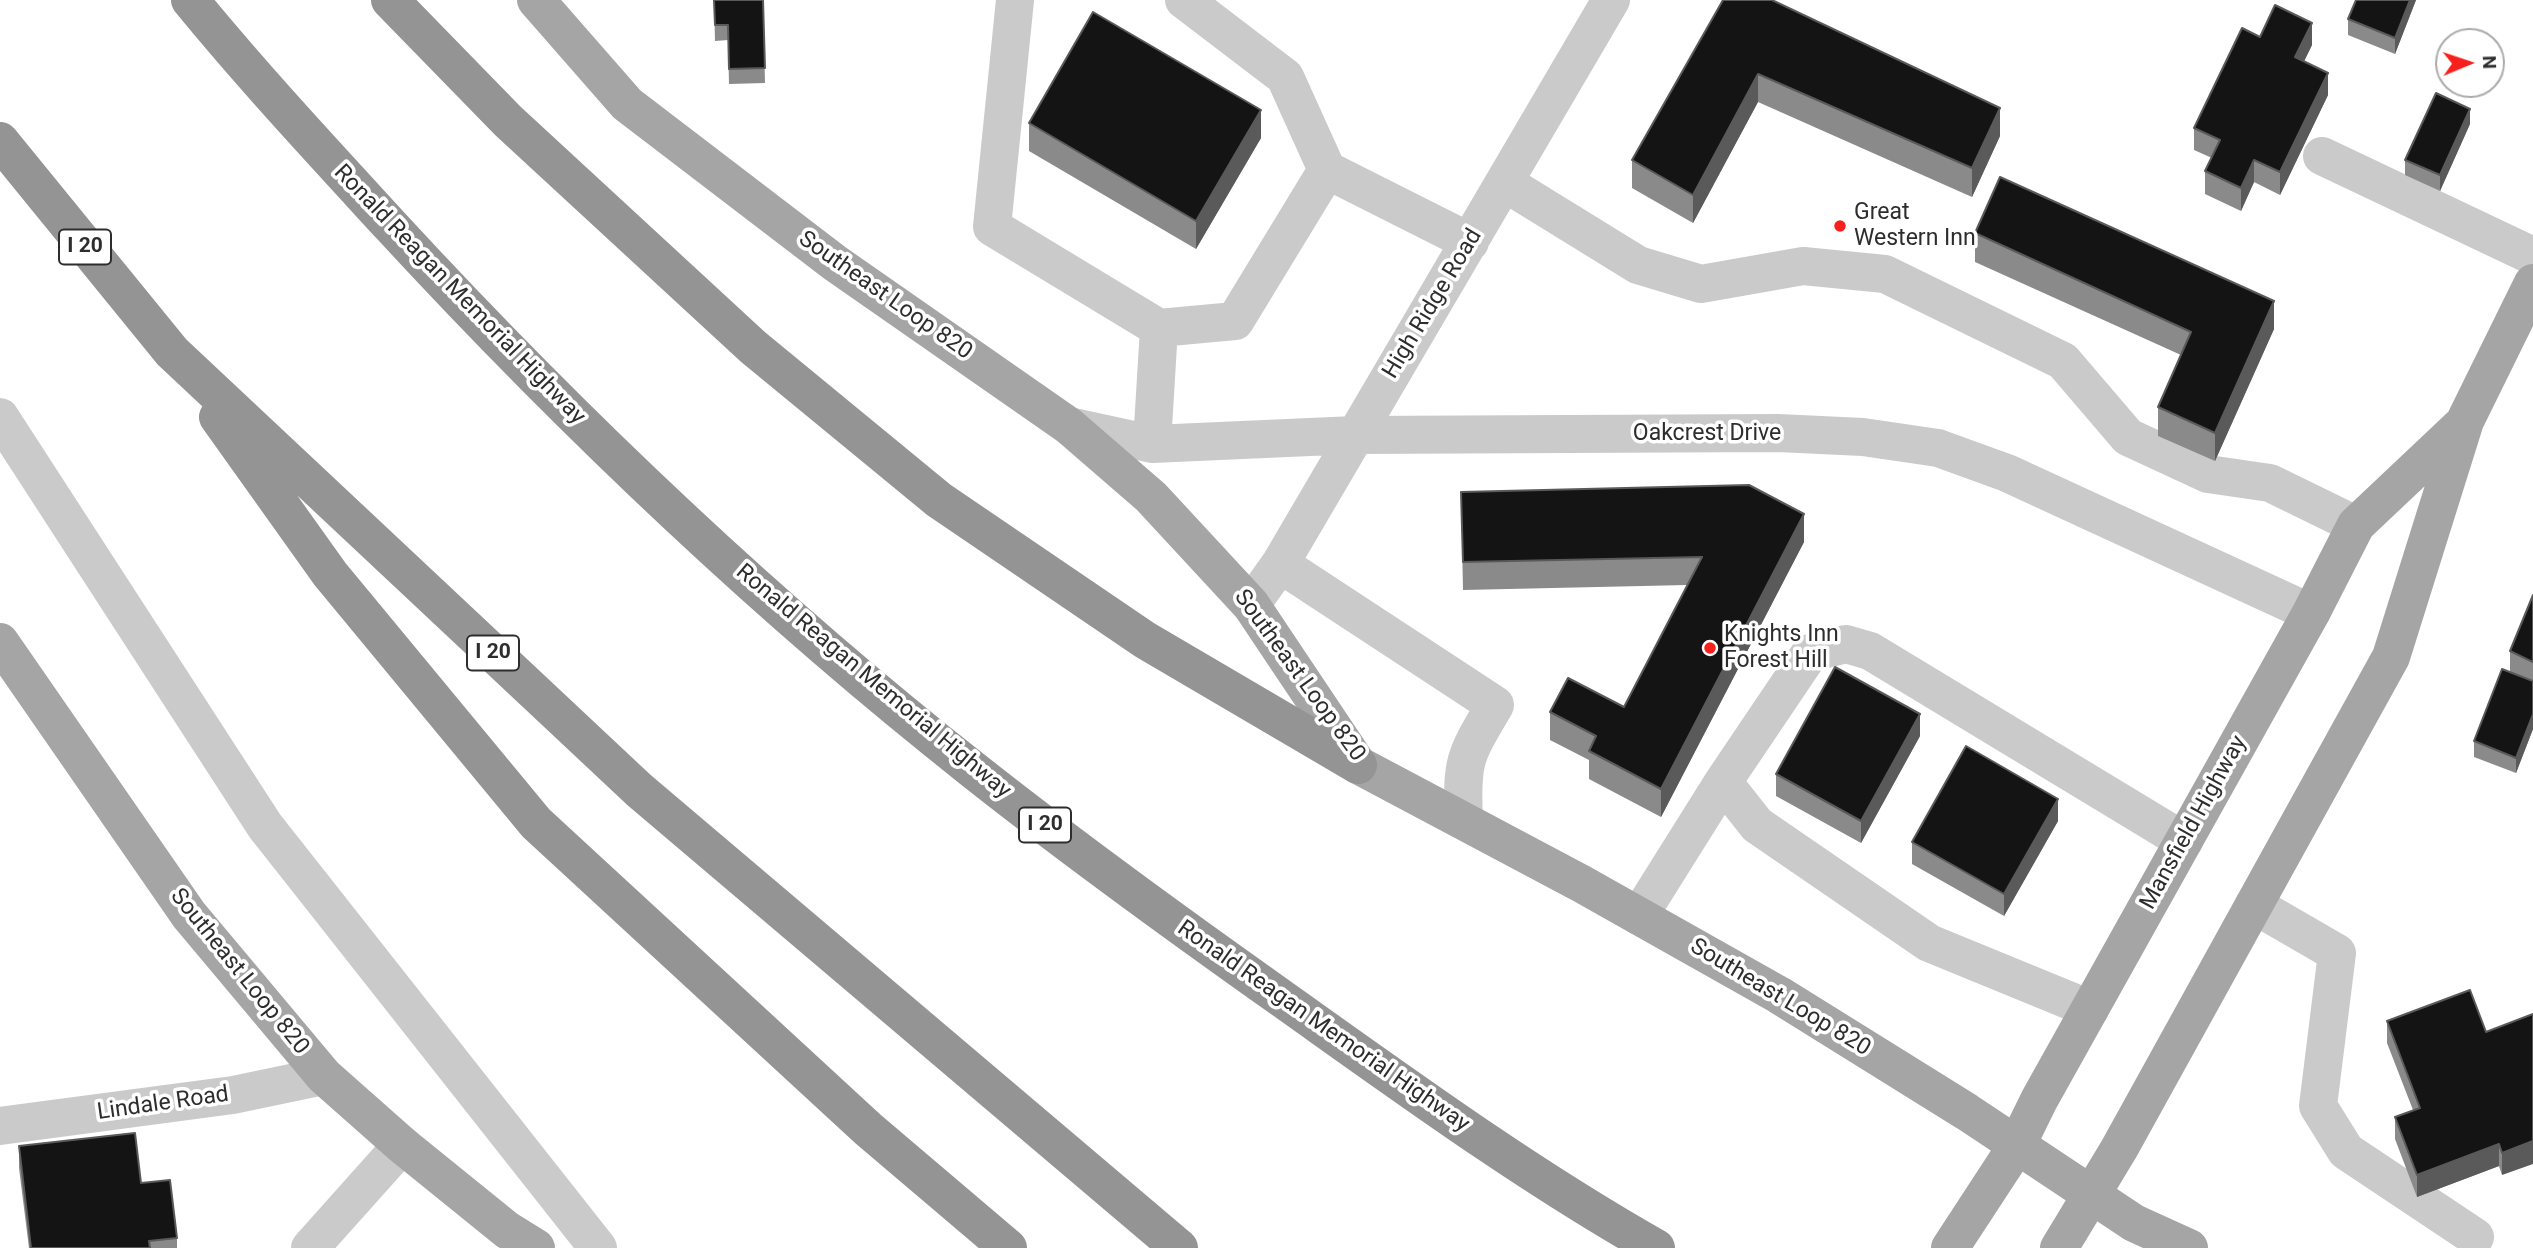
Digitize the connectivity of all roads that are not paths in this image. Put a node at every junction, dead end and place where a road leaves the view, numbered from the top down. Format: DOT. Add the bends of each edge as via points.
graph roads {
  1 [pos="190,0"];
  2 [pos="390,0"];
  3 [pos="1015,0"];
  4 [pos="1184,0"];
  5 [pos="1611,0"];
  6 [pos="542,2"];
  7 [pos="0,141"];
  8 [pos="2322,156"];
  9 [pos="1327,170"];
  10 [pos="1504,183"];
  11 [pos="1470,242"];
  12 [pos="2533,256"];
  13 [pos="2533,283"];
  14 [pos="1159,328"];
  15 [pos="172,352"];
  16 [pos="0,417"];
  17 [pos="2465,421"];
  18 [pos="1069,426"];
  19 [pos="1355,435"];
  20 [pos="1152,444"];
  21 [pos="2356,525"];
  22 [pos="1280,564"];
  23 [pos="1251,605"];
  24 [pos="2311,613"];
  25 [pos="0,642"];
  26 [pos="1358,765"];
  27 [pos="1723,782"];
  28 [pos="1464,820"];
  29 [pos="2184,841"];
  30 [pos="2254,905"];
  31 [pos="1639,916"];
  32 [pos="2090,1009"];
  33 [pos="324,1076"];
  34 [pos="0,1126"];
  35 [pos="402,1145"];
  36 [pos="2017,1147"];
  37 [pos="2091,1196"];
  38 [pos="2475,1237"];
  39 [pos="310,1248"];
  40 [pos="536,1248"];
  41 [pos="598,1248"];
  42 [pos="1008,1248"];
  43 [pos="1179,1248"];
  44 [pos="1656,1248"];
  45 [pos="1950,1248"];
  46 [pos="2059,1248"];
  47 [pos="2189,1248"];
  1 -- 44 [label="highway, Ronald Reagan Memorial Highway / I 20" via="256,80 490,333 637,478 801,626 969,766 1156,910 1396,1080"];
  2 -- 26 [label="highway" via="508,121 753,347 939,500 1145,640"];
  3 -- 14 [label="street" via="992,227"];
  4 -- 9 [label="street" via="1285,77"];
  5 -- 10 [label="street, High Ridge Road"];
  6 -- 18 [label="main road, Southeast Loop 820" via="627,104 835,263"];
  7 -- 15 [label="highway, I 20"];
  8 -- 12 [label="street"];
  9 -- 11 [label="street"];
  9 -- 14 [label="street" via="1235,321"];
  10 -- 11 [label="street, High Ridge Road"];
  10 -- 21 [label="street" via="1638,265 1701,284 1803,266 1885,274 2063,361 2129,437 2207,474 2270,483"];
  11 -- 19 [label="street, High Ridge Road"];
  13 -- 17 [label="main road, Mansfield Highway"];
  14 -- 20 [label="street"];
  15 -- 42 [label="highway" via="330,575 536,823 868,1129"];
  15 -- 43 [label="highway, I 20" via="639,790"];
  16 -- 41 [label="street" via="265,826"];
  17 -- 21 [label="main road, Mansfield Highway"];
  17 -- 30 [label="main road, Mansfield Highway" via="2391,657"];
  18 -- 20 [label="street, Oakcrest Drive"];
  18 -- 23 [label="main road, Southeast Loop 820" via="1151,496"];
  19 -- 20 [label="street, Oakcrest Drive"];
  19 -- 22 [label="street, High Ridge Road"];
  19 -- 24 [label="street, Oakcrest Drive" via="1779,433 1863,437 1938,449 2055,494"];
  21 -- 24 [label="main road, Mansfield Highway"];
  22 -- 23 [label="street, High Ridge Road"];
  22 -- 28 [label="street" via="1495,705 1467,751 1462,773"];
  23 -- 26 [label="main road, Southeast Loop 820"];
  24 -- 29 [label="main road, Mansfield Highway"];
  25 -- 33 [label="main road, Southeast Loop 820" via="189,915"];
  26 -- 28 [label="main road, Southeast Loop 820"];
  27 -- 29 [label="street" via="1810,653 1846,644 1870,651"];
  27 -- 31 [label="street"];
  27 -- 32 [label="street" via="1757,825 1929,943"];
  28 -- 31 [label="main road, Southeast Loop 820"];
  29 -- 32 [label="main road, Mansfield Highway"];
  30 -- 37 [label="main road, Mansfield Highway"];
  30 -- 38 [label="street" via="2337,953 2318,1106 2346,1151"];
  31 -- 36 [label="main road, Southeast Loop 820" via="1791,1002"];
  32 -- 36 [label="main road, Mansfield Highway"];
  33 -- 34 [label="street, Lindale Road" via="233,1095"];
  33 -- 35 [label="main road, Southeast Loop 820"];
  35 -- 39 [label="street"];
  35 -- 40 [label="main road, Southeast Loop 820"];
  36 -- 37 [label="main road, Southeast Loop 820"];
  36 -- 45 [label="main road, Mansfield Highway"];
  37 -- 46 [label="main road, Mansfield Highway"];
  37 -- 47 [label="main road, Southeast Loop 820" via="2134,1223"];
}
